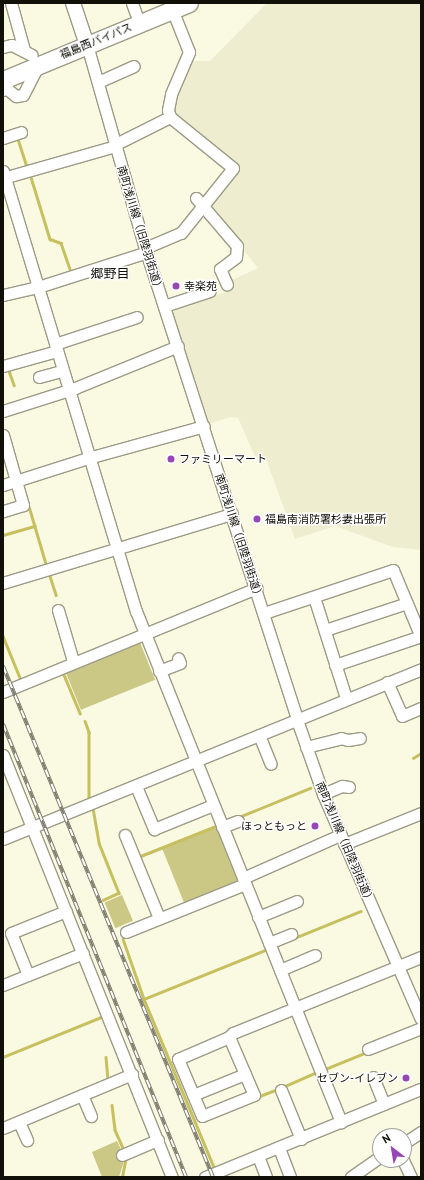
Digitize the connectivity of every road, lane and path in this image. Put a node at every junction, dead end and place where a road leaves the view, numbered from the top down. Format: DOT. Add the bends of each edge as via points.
graph roads {
  1 [pos="11,3"];
  2 [pos="72,3"];
  3 [pos="189,3"];
  4 [pos="168,5"];
  5 [pos="134,8"];
  6 [pos="85,40"];
  7 [pos="3,47"];
  8 [pos="32,57"];
  9 [pos="134,66"];
  10 [pos="3,68"];
  11 [pos="3,80"];
  12 [pos="98,82"];
  13 [pos="3,90"];
  14 [pos="170,117"];
  15 [pos="21,132"];
  16 [pos="3,138"];
  17 [pos="114,145"];
  18 [pos="4,176"];
  19 [pos="196,198"];
  20 [pos="204,205"];
  21 [pos="146,250"];
  22 [pos="227,285"];
  23 [pos="38,287"];
  24 [pos="210,291"];
  25 [pos="3,295"];
  26 [pos="164,306"];
  27 [pos="137,317"];
  28 [pos="178,346"];
  29 [pos="56,347"];
  30 [pos="3,366"];
  31 [pos="62,371"];
  32 [pos="39,377"];
  33 [pos="68,391"];
  34 [pos="3,410"];
  35 [pos="204,426"];
  36 [pos="3,435"];
  37 [pos="88,458"];
  38 [pos="16,482"];
  39 [pos="3,485"];
  40 [pos="3,511"];
  41 [pos="232,514"];
  42 [pos="116,550"];
  43 [pos="3,583"];
  44 [pos="256,588"];
  45 [pos="314,596"];
  46 [pos="407,603"];
  47 [pos="58,610"];
  48 [pos="264,614"];
  49 [pos="325,630"];
  50 [pos="143,632"];
  51 [pos="421,636"];
  52 [pos="178,658"];
  53 [pos="73,661"];
  54 [pos="335,665"];
  55 [pos="421,669"];
  56 [pos="159,671"];
  57 [pos="388,682"];
  58 [pos="3,692"];
  59 [pos="346,698"];
  60 [pos="421,708"];
  61 [pos="297,720"];
  62 [pos="259,735"];
  63 [pos="360,738"];
  64 [pos="306,747"];
  65 [pos="3,755"];
  66 [pos="195,762"];
  67 [pos="271,764"];
  68 [pos="136,786"];
  69 [pos="349,787"];
  70 [pos="323,794"];
  71 [pos="212,805"];
  72 [pos="421,813"];
  73 [pos="238,821"];
  74 [pos="32,827"];
  75 [pos="222,827"];
  76 [pos="125,835"];
  77 [pos="3,839"];
  78 [pos="342,839"];
  79 [pos="244,881"];
  80 [pos="298,901"];
  81 [pos="66,911"];
  82 [pos="258,917"];
  83 [pos="159,918"];
  84 [pos="126,932"];
  85 [pos="291,934"];
  86 [pos="269,943"];
  87 [pos="83,953"];
  88 [pos="315,955"];
  89 [pos="421,957"];
  90 [pos="399,966"];
  91 [pos="280,970"];
  92 [pos="28,975"];
  93 [pos="3,985"];
  94 [pos="295,1008"];
  95 [pos="421,1019"];
  96 [pos="421,1028"];
  97 [pos="229,1037"];
  98 [pos="368,1049"];
  99 [pos="132,1074"];
  100 [pos="245,1074"];
  101 [pos="373,1077"];
  102 [pos="421,1089"];
  103 [pos="281,1090"];
  104 [pos="82,1095"];
  105 [pos="193,1095"];
  106 [pos="384,1104"];
  107 [pos="91,1116"];
  108 [pos="19,1122"];
  109 [pos="341,1122"];
  110 [pos="3,1128"];
  111 [pos="421,1132"];
  112 [pos="412,1138"];
  113 [pos="301,1139"];
  114 [pos="27,1140"];
  115 [pos="158,1140"];
  116 [pos="279,1148"];
  117 [pos="122,1155"];
  118 [pos="258,1156"];
  119 [pos="372,1163"];
  120 [pos="172,1177"];
  121 [pos="205,1177"];
  122 [pos="266,1177"];
  123 [pos="290,1177"];
  124 [pos="351,1177"];
  1 -- 8 [label="street"];
  2 -- 6 [label="main road"];
  3 -- 4 [label="highway, 福島西バイパス"];
  4 -- 5 [label="highway, 福島西バイパス"];
  4 -- 6 [label="highway, 福島西バイパス"];
  4 -- 14 [label="street" via="190,52 171,94 168,110"];
  5 -- 6 [label="highway, 福島西バイパス"];
  6 -- 8 [label="highway, 福島西バイパス"];
  6 -- 12 [label="street, 南町浅川線（旧陸羽街道）"];
  7 -- 8 [label="street" via="12,45"];
  8 -- 10 [label="highway, 福島西バイパス"];
  8 -- 11 [label="highway, 福島西バイパス"];
  8 -- 13 [label="street" via="23,95 16,96 6,88"];
  9 -- 12 [label="street"];
  12 -- 17 [label="street, 南町浅川線（旧陸羽街道）"];
  14 -- 17 [label="street"];
  14 -- 20 [label="street" via="233,168"];
  15 -- 16 [label="street"];
  17 -- 18 [label="street"];
  17 -- 21 [label="street, 南町浅川線（旧陸羽街道）"];
  18 -- 23 [label="street"];
  19 -- 20 [label="street"];
  20 -- 21 [label="street" via="181,233"];
  20 -- 22 [label="street" via="237,246 236,257 220,269"];
  21 -- 23 [label="street"];
  21 -- 26 [label="street, 南町浅川線（旧陸羽街道）"];
  23 -- 25 [label="street"];
  23 -- 29 [label="street"];
  24 -- 26 [label="street"];
  26 -- 28 [label="street, 南町浅川線（旧陸羽街道）"];
  27 -- 29 [label="street"];
  28 -- 33 [label="street"];
  28 -- 35 [label="street, 南町浅川線（旧陸羽街道）"];
  29 -- 30 [label="street"];
  29 -- 31 [label="street"];
  31 -- 32 [label="street"];
  31 -- 33 [label="street"];
  33 -- 34 [label="street"];
  33 -- 37 [label="street"];
  35 -- 37 [label="street"];
  35 -- 41 [label="street, 南町浅川線（旧陸羽街道）"];
  36 -- 38 [label="street"];
  37 -- 38 [label="street"];
  37 -- 42 [label="street"];
  38 -- 39 [label="street"];
  38 -- 40 [label="street" via="23,504"];
  41 -- 42 [label="street"];
  41 -- 44 [label="street, 南町浅川線（旧陸羽街道）"];
  42 -- 43 [label="street"];
  42 -- 50 [label="street"];
  44 -- 48 [label="street, 南町浅川線（旧陸羽街道）"];
  44 -- 50 [label="street"];
  45 -- 46 [label="street" via="393,570"];
  45 -- 48 [label="street"];
  45 -- 49 [label="street"];
  46 -- 49 [label="street"];
  46 -- 51 [label="street"];
  47 -- 53 [label="street"];
  48 -- 61 [label="street, 南町浅川線（旧陸羽街道）"];
  49 -- 54 [label="street"];
  50 -- 53 [label="street"];
  50 -- 56 [label="street"];
  51 -- 54 [label="street"];
  52 -- 56 [label="street" via="180,663"];
  53 -- 58 [label="street"];
  54 -- 59 [label="street"];
  55 -- 57 [label="street"];
  56 -- 66 [label="street"];
  57 -- 59 [label="street"];
  57 -- 60 [label="street" via="402,716"];
  59 -- 61 [label="street"];
  61 -- 62 [label="street"];
  61 -- 64 [label="street, 南町浅川線（旧陸羽街道）"];
  62 -- 66 [label="street"];
  62 -- 67 [label="street"];
  63 -- 64 [label="street" via="341,738"];
  64 -- 70 [label="street, 南町浅川線（旧陸羽街道）"];
  65 -- 74 [label="street"];
  66 -- 68 [label="street"];
  66 -- 71 [label="street"];
  68 -- 71 [label="street" via="154,829"];
  68 -- 74 [label="street"];
  69 -- 70 [label="street" via="342,786"];
  70 -- 78 [label="street, 南町浅川線（旧陸羽街道）"];
  71 -- 75 [label="street"];
  72 -- 78 [label="street"];
  73 -- 75 [label="street"];
  74 -- 77 [label="street"];
  74 -- 81 [label="street"];
  75 -- 79 [label="street"];
  76 -- 83 [label="street"];
  78 -- 79 [label="street"];
  78 -- 90 [label="street, 南町浅川線（旧陸羽街道）"];
  79 -- 82 [label="street"];
  79 -- 83 [label="street"];
  80 -- 82 [label="street"];
  81 -- 87 [label="street"];
  81 -- 92 [label="street" via="11,933"];
  82 -- 86 [label="street"];
  83 -- 84 [label="street"];
  85 -- 86 [label="street"];
  86 -- 91 [label="street"];
  87 -- 92 [label="street"];
  87 -- 99 [label="street"];
  88 -- 91 [label="street"];
  89 -- 90 [label="street"];
  90 -- 94 [label="street"];
  90 -- 95 [label="street, 南町浅川線（旧陸羽街道）"];
  91 -- 94 [label="street"];
  92 -- 93 [label="street"];
  94 -- 97 [label="street" via="233,1033"];
  94 -- 109 [label="street"];
  96 -- 98 [label="street"];
  97 -- 100 [label="street"];
  97 -- 105 [label="street" via="178,1059"];
  99 -- 104 [label="street"];
  99 -- 115 [label="street"];
  100 -- 105 [label="street"];
  100 -- 105 [label="street" via="254,1095 202,1116"];
  101 -- 106 [label="street"];
  102 -- 106 [label="street"];
  103 -- 113 [label="street"];
  104 -- 107 [label="street"];
  104 -- 108 [label="street"];
  106 -- 109 [label="street"];
  108 -- 110 [label="street"];
  108 -- 114 [label="street"];
  109 -- 113 [label="street"];
  111 -- 112 [label="street"];
  113 -- 116 [label="street"];
  115 -- 117 [label="street"];
  115 -- 120 [label="street"];
  116 -- 118 [label="street"];
  116 -- 123 [label="street"];
  118 -- 121 [label="street"];
  118 -- 122 [label="street"];
  119 -- 124 [label="street"];
}
